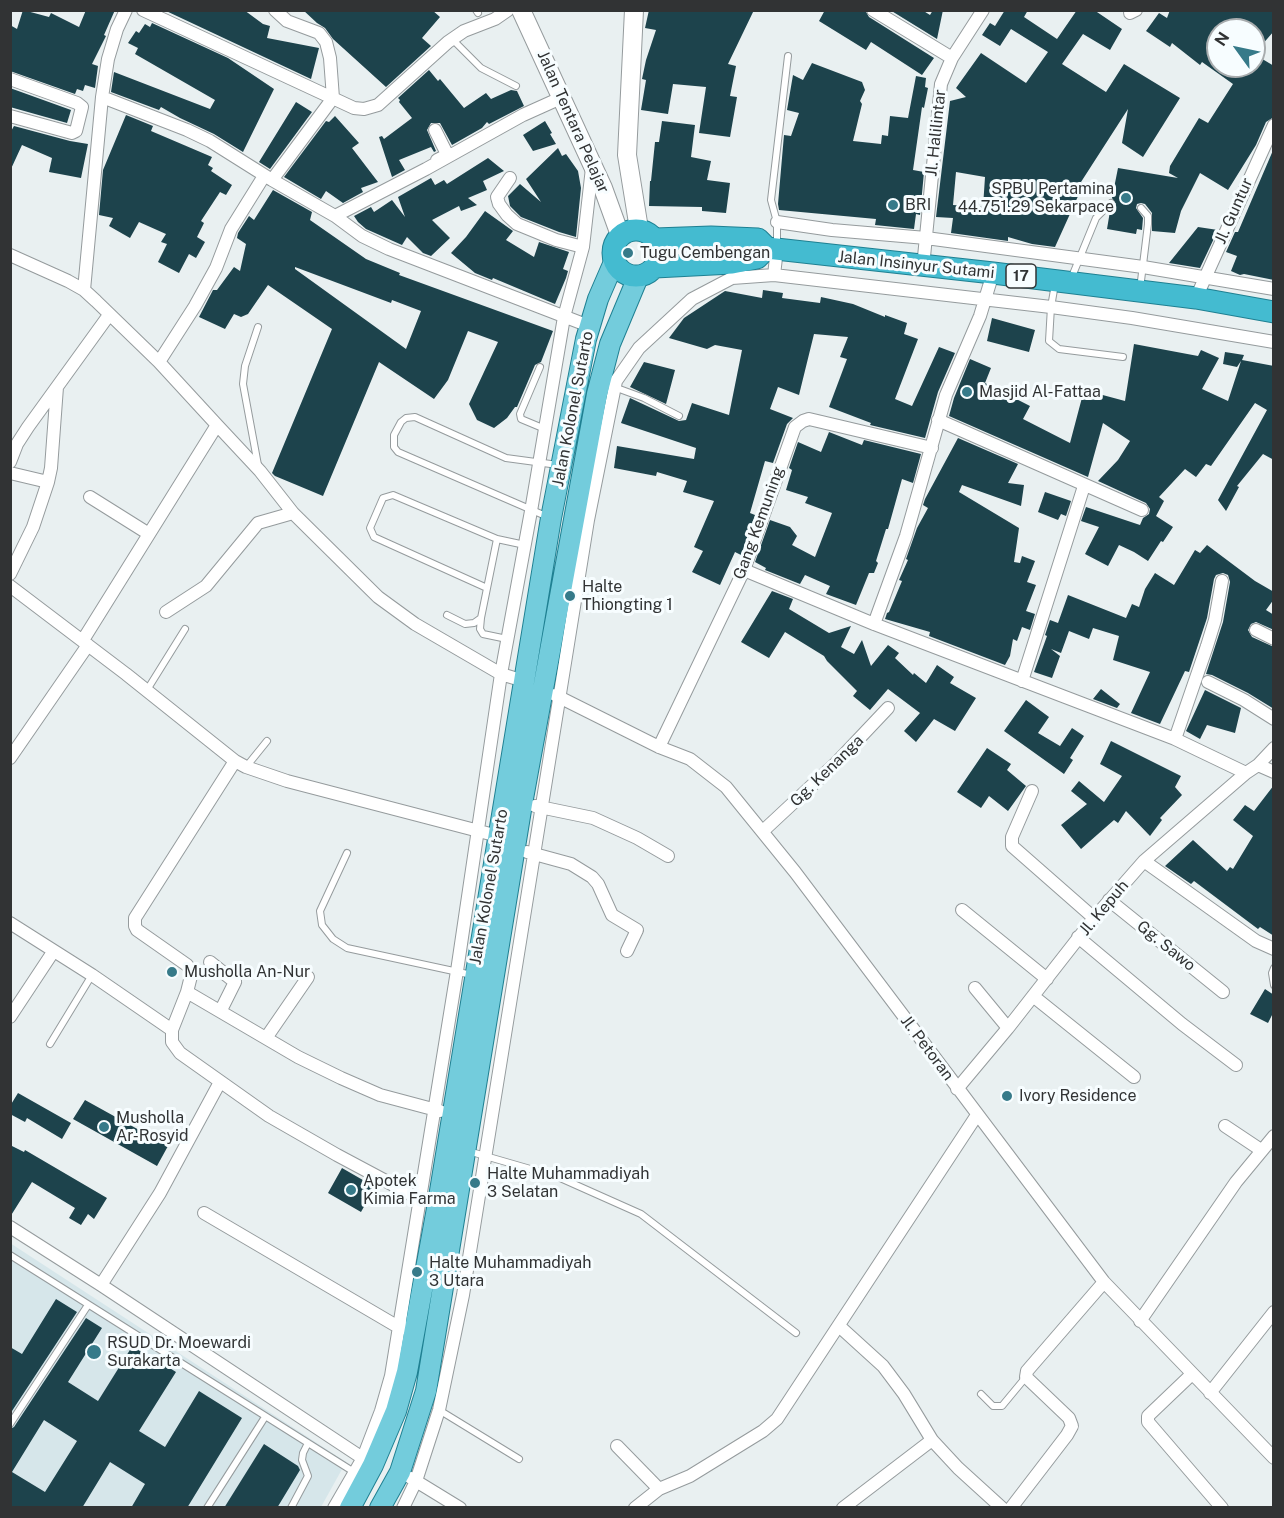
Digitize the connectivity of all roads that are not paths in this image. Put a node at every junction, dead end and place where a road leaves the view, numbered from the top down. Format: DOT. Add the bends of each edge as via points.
graph roads {
  1 [pos="126,10"];
  2 [pos="143,10"];
  3 [pos="274,10"];
  4 [pos="508,10"];
  5 [pos="521,10"];
  6 [pos="634,10"];
  7 [pos="873,10"];
  8 [pos="982,11"];
  9 [pos="452,39"];
  10 [pos="788,56"];
  11 [pos="952,58"];
  12 [pos="10,79"];
  13 [pos="516,86"];
  14 [pos="102,97"];
  15 [pos="563,97"];
  16 [pos="333,98"];
  17 [pos="10,116"];
  18 [pos="1274,125"];
  19 [pos="435,130"];
  20 [pos="592,166"];
  21 [pos="426,169"];
  22 [pos="268,178"];
  23 [pos="510,178"];
  24 [pos="1112,203"];
  25 [pos="1141,208"];
  26 [pos="335,216"];
  27 [pos="777,222"];
  28 [pos="638,234"];
  29 [pos="926,238"];
  30 [pos="583,248"];
  31 [pos="772,249"];
  32 [pos="10,255"];
  33 [pos="1078,260"];
  34 [pos="614,262"];
  35 [pos="923,267"];
  36 [pos="1143,267"];
  37 [pos="654,270"];
  38 [pos="993,273"];
  39 [pos="774,275"];
  40 [pos="891,275"];
  41 [pos="1205,277"];
  42 [pos="1062,282"];
  43 [pos="1274,289"];
  44 [pos="84,290"];
  45 [pos="1139,292"];
  46 [pos="985,298"];
  47 [pos="1196,298"];
  48 [pos="1051,307"];
  49 [pos="1274,312"];
  50 [pos="109,315"];
  51 [pos="564,317"];
  52 [pos="589,326"];
  53 [pos="258,327"];
  54 [pos="1274,342"];
  55 [pos="1123,357"];
  56 [pos="159,362"];
  57 [pos="540,367"];
  58 [pos="57,387"];
  59 [pos="614,387"];
  60 [pos="679,416"];
  61 [pos="938,420"];
  62 [pos="217,425"];
  63 [pos="546,429"];
  64 [pos="932,448"];
  65 [pos="593,456"];
  66 [pos="10,462"];
  67 [pos="540,463"];
  68 [pos="561,466"];
  69 [pos="260,471"];
  70 [pos="10,473"];
  71 [pos="48,482"];
  72 [pos="1084,486"];
  73 [pos="90,497"];
  74 [pos="1142,510"];
  75 [pos="531,511"];
  76 [pos="293,513"];
  77 [pos="551,518"];
  78 [pos="149,534"];
  79 [pos="497,539"];
  80 [pos="525,545"];
  81 [pos="744,570"];
  82 [pos="10,574"];
  83 [pos="1222,581"];
  84 [pos="10,586"];
  85 [pos="487,588"];
  86 [pos="166,612"];
  87 [pos="447,615"];
  88 [pos="481,618"];
  89 [pos="874,624"];
  90 [pos="185,629"];
  91 [pos="1256,630"];
  92 [pos="507,639"];
  93 [pos="1274,639"];
  94 [pos="86,642"];
  95 [pos="501,674"];
  96 [pos="524,681"];
  97 [pos="1022,681"];
  98 [pos="1208,682"];
  99 [pos="147,690"];
  100 [pos="551,694"];
  101 [pos="888,708"];
  102 [pos="1274,719"];
  103 [pos="1175,739"];
  104 [pos="267,741"];
  105 [pos="659,747"];
  106 [pos="1274,748"];
  107 [pos="10,758"];
  108 [pos="241,764"];
  109 [pos="1258,765"];
  110 [pos="1274,772"];
  111 [pos="1246,773"];
  112 [pos="1032,791"];
  113 [pos="531,805"];
  114 [pos="478,831"];
  115 [pos="763,831"];
  116 [pos="498,836"];
  117 [pos="514,849"];
  118 [pos="347,853"];
  119 [pos="534,853"];
  120 [pos="668,856"];
  121 [pos="1144,861"];
  122 [pos="1109,900"];
  123 [pos="962,910"];
  124 [pos="1094,918"];
  125 [pos="11,925"];
  126 [pos="1078,937"];
  127 [pos="1274,949"];
  128 [pos="627,951"];
  129 [pos="53,952"];
  130 [pos="210,962"];
  131 [pos="1274,968"];
  132 [pos="465,973"];
  133 [pos="92,975"];
  134 [pos="308,977"];
  135 [pos="1047,979"];
  136 [pos="1274,985"];
  137 [pos="975,988"];
  138 [pos="187,992"];
  139 [pos="1223,992"];
  140 [pos="1033,996"];
  141 [pos="221,1010"];
  142 [pos="10,1017"];
  143 [pos="1008,1028"];
  144 [pos="172,1030"];
  145 [pos="266,1038"];
  146 [pos="50,1044"];
  147 [pos="1236,1065"];
  148 [pos="1134,1077"];
  149 [pos="220,1082"];
  150 [pos="957,1089"];
  151 [pos="443,1111"];
  152 [pos="977,1115"];
  153 [pos="1225,1126"];
  154 [pos="1274,1136"];
  155 [pos="464,1150"];
  156 [pos="1261,1150"];
  157 [pos="485,1156"];
  158 [pos="429,1201"];
  159 [pos="204,1213"];
  160 [pos="10,1227"];
  161 [pos="10,1256"];
  162 [pos="1104,1282"];
  163 [pos="101,1284"];
  164 [pos="88,1305"];
  165 [pos="1274,1311"];
  166 [pos="1140,1321"];
  167 [pos="839,1326"];
  168 [pos="407,1328"];
  169 [pos="796,1333"];
  170 [pos="1192,1374"];
  171 [pos="1026,1377"];
  172 [pos="981,1394"];
  173 [pos="1210,1394"];
  174 [pos="439,1410"];
  175 [pos="266,1417"];
  176 [pos="10,1424"];
  177 [pos="932,1440"];
  178 [pos="308,1443"];
  179 [pos="617,1446"];
  180 [pos="1274,1458"];
  181 [pos="519,1459"];
  182 [pos="368,1461"];
  183 [pos="354,1472"];
  184 [pos="408,1476"];
  185 [pos="659,1489"];
  186 [pos="207,1508"];
  187 [pos="291,1508"];
  188 [pos="334,1508"];
  189 [pos="350,1508"];
  190 [pos="380,1508"];
  191 [pos="403,1508"];
  192 [pos="460,1508"];
  193 [pos="635,1508"];
  194 [pos="843,1508"];
  195 [pos="1002,1508"];
  196 [pos="1011,1508"];
  197 [pos="1222,1508"];
  1 -- 14 [label="street" via="108,59"];
  2 -- 16 [label="street"];
  3 -- 16 [label="street" via="287,21 319,33 326,42"];
  4 -- 9 [label="street"];
  5 -- 15 [label="main road, Jalan Tentara Pelajar"];
  6 -- 28 [label="main road" via="627,155"];
  7 -- 11 [label="street"];
  8 -- 11 [label="street, Jl. Halilintar"];
  9 -- 13 [label="lane" via="481,68"];
  9 -- 16 [label="street" via="378,105 354,108"];
  10 -- 27 [label="lane" via="771,200"];
  11 -- 29 [label="street, Jl. Halilintar" via="938,100"];
  12 -- 17 [label="street" via="82,107 72,133"];
  14 -- 22 [label="street" via="195,134"];
  14 -- 44 [label="street"];
  15 -- 20 [label="main road, Jalan Tentara Pelajar"];
  15 -- 21 [label="street"];
  16 -- 22 [label="street"];
  18 -- 41 [label="street, Jl. Guntur"];
  19 -- 21 [label="street" via="446,152 426,165"];
  20 -- 28 [label="main road, Jalan Tentara Pelajar" via="608,201"];
  20 -- 30 [label="street"];
  21 -- 26 [label="street"];
  22 -- 26 [label="street"];
  22 -- 56 [label="street" via="231,229 216,268"];
  23 -- 30 [label="street" via="497,197 507,215 517,224"];
  24 -- 33 [label="lane" via="1096,218"];
  25 -- 36 [label="lane" via="1148,216"];
  26 -- 51 [label="street" via="389,249"];
  27 -- 29 [label="street"];
  27 -- 31 [label="lane"];
  28 -- 31 [label="highway, 17" via="758,238"];
  28 -- 34 [label="highway" via="613,248"];
  28 -- 37 [label="highway" via="660,248"];
  29 -- 33 [label="street"];
  29 -- 35 [label="street, Jl. Halilintar"];
  30 -- 51 [label="street"];
  31 -- 37 [label="highway" via="757,258 732,263"];
  31 -- 39 [label="street"];
  31 -- 40 [label="highway, Jalan Insinyur Sutami / 17"];
  32 -- 44 [label="street"];
  33 -- 36 [label="street"];
  33 -- 42 [label="lane"];
  34 -- 37 [label="highway" via="629,275"];
  34 -- 52 [label="main road, Jalan Kolonel Sutarto"];
  35 -- 38 [label="highway, Jalan Insinyur Sutami / 17"];
  35 -- 40 [label="highway, Jalan Insinyur Sutami / 17"];
  36 -- 41 [label="street"];
  36 -- 45 [label="lane"];
  37 -- 65 [label="main road, Jalan Kolonel Sutarto" via="610,344 597,394"];
  38 -- 42 [label="highway, Jalan Insinyur Sutami / 17"];
  38 -- 46 [label="street"];
  39 -- 40 [label="street"];
  39 -- 59 [label="street" via="732,278 692,299 639,348"];
  40 -- 46 [label="street"];
  41 -- 43 [label="street"];
  41 -- 47 [label="street, Jl. Guntur"];
  42 -- 45 [label="highway, Jalan Insinyur Sutami / 17"];
  42 -- 48 [label="lane"];
  44 -- 50 [label="street"];
  45 -- 47 [label="highway, Jalan Insinyur Sutami / 17"];
  46 -- 48 [label="street"];
  46 -- 61 [label="street"];
  47 -- 49 [label="highway, Jalan Insinyur Sutami / 17"];
  48 -- 54 [label="street"];
  48 -- 55 [label="lane" via="1049,341 1053,346"];
  50 -- 56 [label="street"];
  50 -- 58 [label="street"];
  51 -- 52 [label="street"];
  51 -- 63 [label="street"];
  52 -- 68 [label="main road, Jalan Kolonel Sutarto"];
  53 -- 69 [label="lane" via="243,384"];
  56 -- 62 [label="street"];
  57 -- 63 [label="lane" via="520,414 521,419"];
  58 -- 66 [label="street" via="22,436"];
  58 -- 71 [label="street"];
  59 -- 60 [label="lane"];
  59 -- 65 [label="street"];
  61 -- 64 [label="street"];
  61 -- 72 [label="street"];
  62 -- 69 [label="street"];
  62 -- 78 [label="street"];
  63 -- 67 [label="street"];
  64 -- 81 [label="street, Gang Kemuning" via="809,419 798,424"];
  64 -- 89 [label="street"];
  65 -- 100 [label="main road, Jalan Kolonel Sutarto"];
  67 -- 68 [label="lane"];
  67 -- 75 [label="street"];
  67 -- 75 [label="lane" via="506,458 415,417 401,422 392,442 398,452"];
  68 -- 77 [label="main road, Jalan Kolonel Sutarto"];
  69 -- 76 [label="street"];
  70 -- 71 [label="street"];
  71 -- 82 [label="street" via="33,527"];
  72 -- 74 [label="street"];
  72 -- 97 [label="street"];
  73 -- 78 [label="street"];
  75 -- 77 [label="lane"];
  75 -- 80 [label="street"];
  76 -- 86 [label="street" via="258,523 206,586"];
  76 -- 95 [label="street" via="384,602"];
  77 -- 96 [label="main road, Jalan Kolonel Sutarto"];
  78 -- 94 [label="street"];
  79 -- 80 [label="lane"];
  79 -- 85 [label="lane"];
  79 -- 85 [label="lane" via="393,495 383,498 370,528 374,537"];
  80 -- 92 [label="street"];
  81 -- 89 [label="street"];
  81 -- 105 [label="street, Gang Kemuning"];
  83 -- 103 [label="street" via="1208,646"];
  84 -- 94 [label="street"];
  85 -- 88 [label="lane"];
  87 -- 88 [label="lane" via="465,624"];
  88 -- 92 [label="lane" via="483,634"];
  89 -- 97 [label="street"];
  90 -- 99 [label="lane"];
  91 -- 93 [label="street"];
  92 -- 95 [label="street"];
  94 -- 99 [label="street"];
  94 -- 107 [label="street"];
  95 -- 96 [label="street"];
  95 -- 114 [label="street"];
  96 -- 116 [label="main road, Jalan Kolonel Sutarto"];
  97 -- 103 [label="street"];
  98 -- 102 [label="street"];
  99 -- 108 [label="street"];
  100 -- 105 [label="street, Jl. Petoran"];
  100 -- 113 [label="main road, Jalan Kolonel Sutarto"];
  101 -- 115 [label="street, Gg. Kenanga"];
  103 -- 111 [label="street"];
  104 -- 108 [label="lane"];
  105 -- 115 [label="street, Jl. Petoran" via="690,759 726,787"];
  106 -- 109 [label="street, Jl. Kepuh"];
  108 -- 114 [label="street" via="287,781"];
  108 -- 138 [label="street" via="135,918 137,930 190,968"];
  109 -- 110 [label="street"];
  109 -- 111 [label="street, Jl. Kepuh"];
  111 -- 121 [label="street, Jl. Kepuh"];
  112 -- 124 [label="street" via="1012,837 1012,846"];
  113 -- 117 [label="main road, Jalan Kolonel Sutarto"];
  113 -- 119 [label="street"];
  113 -- 120 [label="street" via="593,818"];
  114 -- 116 [label="street"];
  114 -- 132 [label="street"];
  115 -- 150 [label="street, Jl. Petoran"];
  116 -- 132 [label="main road, Jalan Kolonel Sutarto"];
  117 -- 119 [label="street"];
  117 -- 155 [label="main road, Jalan Kolonel Sutarto"];
  118 -- 132 [label="lane" via="320,911 322,925 333,939 347,948"];
  119 -- 128 [label="street" via="571,864 592,877 612,915 638,930"];
  119 -- 157 [label="street"];
  121 -- 122 [label="street, Jl. Kepuh"];
  121 -- 127 [label="street" via="1256,941"];
  122 -- 124 [label="street, Jl. Kepuh"];
  122 -- 139 [label="street, Gg. Sawo"];
  123 -- 135 [label="street"];
  124 -- 126 [label="street, Jl. Kepuh"];
  125 -- 129 [label="street"];
  126 -- 135 [label="street, Jl. Kepuh"];
  126 -- 147 [label="street"];
  129 -- 133 [label="street"];
  129 -- 142 [label="street"];
  130 -- 141 [label="street" via="235,982"];
  131 -- 136 [label="lane"];
  132 -- 151 [label="main road, Jalan Kolonel Sutarto"];
  133 -- 144 [label="street"];
  133 -- 146 [label="lane"];
  134 -- 145 [label="street"];
  135 -- 140 [label="street, Jl. Kepuh"];
  137 -- 143 [label="street"];
  138 -- 141 [label="street"];
  138 -- 144 [label="street"];
  140 -- 143 [label="street, Jl. Kepuh"];
  140 -- 148 [label="street"];
  141 -- 145 [label="street"];
  143 -- 150 [label="street, Jl. Kepuh"];
  144 -- 149 [label="street" via="175,1049"];
  145 -- 151 [label="street" via="380,1095"];
  149 -- 158 [label="street" via="337,1155"];
  149 -- 163 [label="street" via="160,1193"];
  150 -- 152 [label="street, Jl. Petoran"];
  151 -- 158 [label="main road, Jalan Kolonel Sutarto"];
  152 -- 162 [label="street, Jl. Petoran"];
  152 -- 167 [label="street"];
  153 -- 156 [label="street"];
  154 -- 156 [label="street"];
  155 -- 157 [label="lane"];
  155 -- 184 [label="main road, Jalan Kolonel Sutarto" via="426,1391"];
  156 -- 166 [label="street"];
  157 -- 169 [label="lane" via="558,1177 641,1214"];
  157 -- 174 [label="street"];
  158 -- 168 [label="main road, Jalan Kolonel Sutarto"];
  159 -- 168 [label="street"];
  160 -- 163 [label="street"];
  161 -- 164 [label="lane"];
  162 -- 166 [label="street, Jl. Petoran"];
  162 -- 171 [label="street" via="1028,1368"];
  163 -- 182 [label="street"];
  164 -- 175 [label="lane"];
  164 -- 176 [label="lane"];
  165 -- 173 [label="street"];
  166 -- 170 [label="street, Jl. Petoran"];
  167 -- 177 [label="street" via="883,1366"];
  167 -- 185 [label="street" via="772,1424 690,1476"];
  168 -- 182 [label="main road, Jalan Kolonel Sutarto" via="407,1372 396,1411"];
  170 -- 173 [label="street, Jl. Petoran"];
  170 -- 197 [label="street" via="1148,1416 1148,1422"];
  171 -- 172 [label="lane" via="1002,1406 993,1406"];
  171 -- 196 [label="street" via="1069,1418 1072,1426"];
  173 -- 180 [label="street, Jl. Petoran"];
  174 -- 181 [label="lane"];
  174 -- 184 [label="street"];
  175 -- 178 [label="lane"];
  175 -- 186 [label="lane"];
  177 -- 194 [label="street"];
  177 -- 195 [label="street"];
  178 -- 183 [label="lane"];
  178 -- 187 [label="lane" via="302,1460 308,1476"];
  179 -- 185 [label="street"];
  182 -- 183 [label="street"];
  182 -- 189 [label="main road, Jalan Kolonel Sutarto"];
  183 -- 188 [label="street"];
  184 -- 190 [label="main road, Jalan Kolonel Sutarto"];
  184 -- 191 [label="street"];
  184 -- 192 [label="street"];
  185 -- 193 [label="street"];
}
